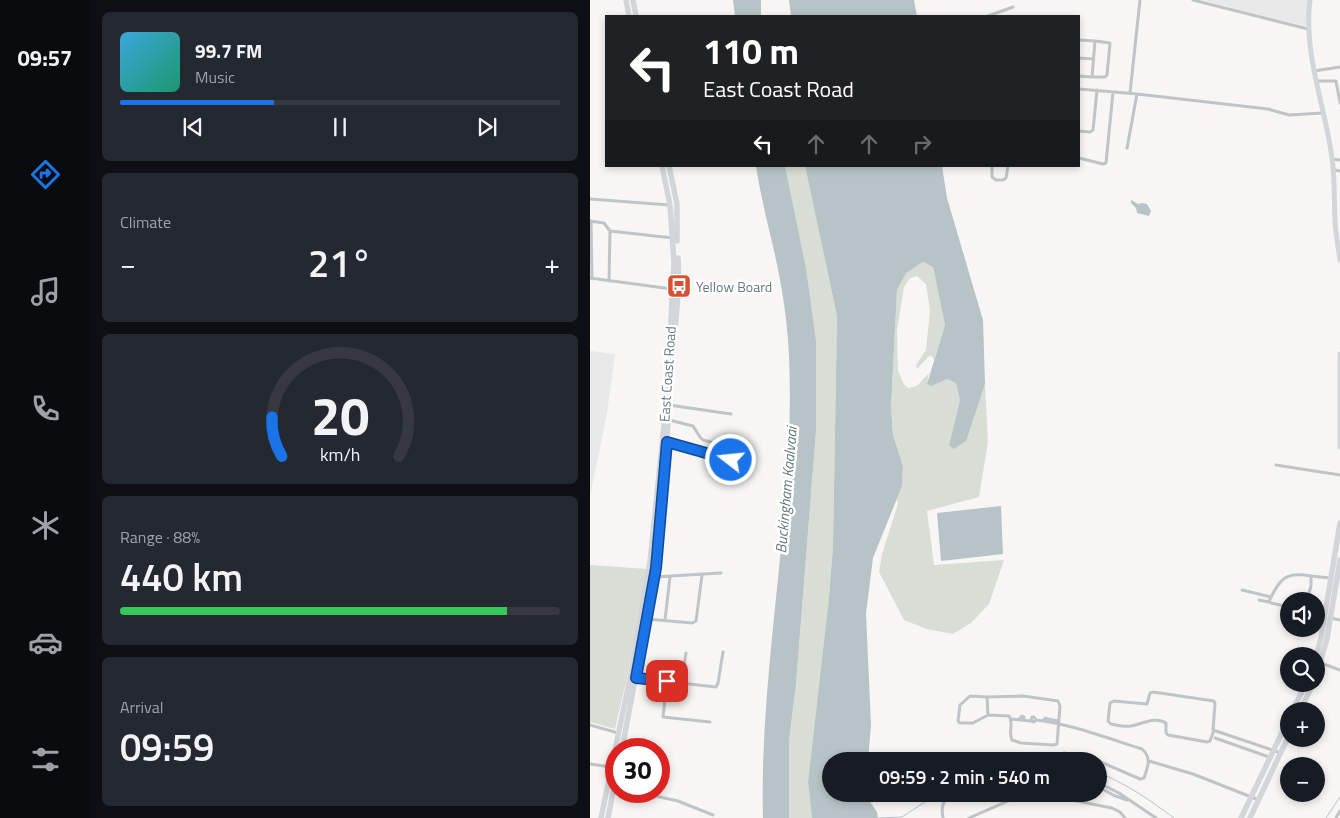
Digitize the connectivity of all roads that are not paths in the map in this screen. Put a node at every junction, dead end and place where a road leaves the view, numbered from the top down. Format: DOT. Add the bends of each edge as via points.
graph roads {
  1 [pos="626,0"];
  2 [pos="633,0"];
  3 [pos="1140,0"];
  4 [pos="1192,0"];
  5 [pos="1310,0"];
  6 [pos="1014,6"];
  7 [pos="631,12"];
  8 [pos="991,15"];
  9 [pos="1309,29"];
  10 [pos="1080,40"];
  11 [pos="1095,41"];
  12 [pos="1080,58"];
  13 [pos="1093,60"];
  14 [pos="1340,68"];
  15 [pos="1313,71"];
  16 [pos="1080,76"];
  17 [pos="1092,77"];
  18 [pos="1316,81"];
  19 [pos="1080,89"];
  20 [pos="1097,90"];
  21 [pos="1113,92"];
  22 [pos="1130,93"];
  23 [pos="1137,94"];
  24 [pos="1340,103"];
  25 [pos="1323,113"];
  26 [pos="1080,131"];
  27 [pos="1127,148"];
  28 [pos="1080,158"];
  29 [pos="1332,159"];
  30 [pos="1340,160"];
  31 [pos="662,167"];
  32 [pos="669,167"];
  33 [pos="992,167"];
  34 [pos="1008,167"];
  35 [pos="1333,170"];
  36 [pos="1340,170"];
  37 [pos="590,199"];
  38 [pos="670,205"];
  39 [pos="1338,215"];
  40 [pos="590,221"];
  41 [pos="610,231"];
  42 [pos="673,238"];
  43 [pos="1340,260"];
  44 [pos="591,279"];
  45 [pos="609,281"];
  46 [pos="672,289"];
  47 [pos="1340,354"];
  48 [pos="670,405"];
  49 [pos="731,414"];
  50 [pos="668,420"];
  51 [pos="667,442"];
  52 [pos="1340,447"];
  53 [pos="749,452"];
  54 [pos="747,465"];
  55 [pos="1276,465"];
  56 [pos="1340,474"];
  57 [pos="1340,523"];
  58 [pos="1340,560"];
  59 [pos="652,567"];
  60 [pos="1339,570"];
  61 [pos="721,573"];
  62 [pos="702,575"];
  63 [pos="1311,576"];
  64 [pos="654,577"];
  65 [pos="670,577"];
  66 [pos="1331,578"];
  67 [pos="1242,590"];
  68 [pos="1309,592"];
  69 [pos="1271,597"];
  70 [pos="1337,598"];
  71 [pos="1259,600"];
  72 [pos="1270,602"];
  73 [pos="1280,605"];
  74 [pos="1330,618"];
  75 [pos="647,619"];
  76 [pos="665,620"];
  77 [pos="1340,620"];
  78 [pos="1318,647"];
  79 [pos="1323,647"];
  80 [pos="723,652"];
  81 [pos="686,653"];
  82 [pos="1325,664"];
  83 [pos="1339,668"];
  84 [pos="636,678"];
  85 [pos="667,681"];
  86 [pos="681,683"];
  87 [pos="987,697"];
  88 [pos="988,715"];
  89 [pos="1010,717"];
  90 [pos="710,722"];
  91 [pos="1058,722"];
  92 [pos="590,725"];
  93 [pos="1214,730"];
  94 [pos="619,734"];
  95 [pos="1280,737"];
  96 [pos="618,738"];
  97 [pos="624,738"];
  98 [pos="1216,738"];
  99 [pos="1284,747"];
  100 [pos="1274,750"];
  101 [pos="1281,753"];
  102 [pos="1270,757"];
  103 [pos="1149,761"];
  104 [pos="590,764"];
  105 [pos="1107,765"];
  106 [pos="605,766"];
  107 [pos="1107,786"];
  108 [pos="1107,792"];
  109 [pos="1250,797"];
  110 [pos="605,798"];
  111 [pos="670,799"];
  112 [pos="1259,800"];
  113 [pos="1130,801"];
  114 [pos="943,802"];
  115 [pos="1006,802"];
  116 [pos="1082,802"];
  117 [pos="611,803"];
  118 [pos="1340,811"];
  119 [pos="714,815"];
  120 [pos="601,818"];
  121 [pos="608,818"];
  122 [pos="943,818"];
  123 [pos="970,818"];
  124 [pos="1126,818"];
  125 [pos="1156,818"];
  126 [pos="1241,818"];
  127 [pos="1250,818"];
  128 [pos="1336,818"];
  1 -- 7 [label="main road"];
  2 -- 7 [label="main road"];
  3 -- 22 [label="street"];
  4 -- 9 [label="street"];
  5 -- 9 [label="street"];
  6 -- 8 [label="street"];
  9 -- 15 [label="street"];
  10 -- 11 [label="street"];
  11 -- 13 [label="street"];
  11 -- 17 [label="street" via="1110,43 1108,76"];
  12 -- 13 [label="street"];
  13 -- 17 [label="street"];
  14 -- 15 [label="street"];
  15 -- 18 [label="street"];
  16 -- 17 [label="street"];
  18 -- 24 [label="street" via="1336,81"];
  18 -- 25 [label="street"];
  19 -- 20 [label="street"];
  20 -- 21 [label="street"];
  20 -- 26 [label="street" via="1093,130"];
  21 -- 22 [label="street"];
  21 -- 28 [label="street" via="1106,163"];
  22 -- 23 [label="street"];
  23 -- 25 [label="street" via="1289,115"];
  23 -- 27 [label="street"];
  25 -- 29 [label="street"];
  29 -- 30 [label="street"];
  29 -- 35 [label="street"];
  31 -- 38 [label="main road, East Coast Road"];
  32 -- 48 [label="main road, East Coast Road" via="677,204 679,284"];
  33 -- 34 [label="street" via="992,177 1003,180"];
  35 -- 36 [label="street"];
  35 -- 39 [label="street"];
  37 -- 38 [label="street"];
  38 -- 42 [label="main road, East Coast Road"];
  39 -- 43 [label="street"];
  40 -- 41 [label="street" via="606,224"];
  40 -- 44 [label="street"];
  41 -- 42 [label="street"];
  41 -- 45 [label="street"];
  42 -- 46 [label="main road, East Coast Road"];
  44 -- 45 [label="street"];
  45 -- 46 [label="street"];
  46 -- 59 [label="main road, East Coast Road" via="667,396"];
  47 -- 52 [label="street"];
  48 -- 49 [label="street"];
  48 -- 50 [label="main road, East Coast Road"];
  50 -- 51 [label="main road, East Coast Road"];
  50 -- 53 [label="street" via="693,426 703,440"];
  51 -- 54 [label="street"];
  51 -- 59 [label="main road, East Coast Road"];
  55 -- 56 [label="street"];
  57 -- 66 [label="main road"];
  58 -- 60 [label="main road"];
  59 -- 64 [label="main road, East Coast Road"];
  59 -- 94 [label="main road, East Coast Road"];
  60 -- 70 [label="main road"];
  61 -- 62 [label="street"];
  62 -- 65 [label="street"];
  62 -- 76 [label="street" via="696,621"];
  63 -- 66 [label="street"];
  63 -- 68 [label="street"];
  63 -- 69 [label="street" via="1285,576"];
  64 -- 65 [label="street"];
  64 -- 75 [label="main road, East Coast Road"];
  65 -- 76 [label="street"];
  66 -- 78 [label="main road"];
  67 -- 69 [label="street"];
  69 -- 72 [label="street"];
  70 -- 74 [label="main road"];
  71 -- 72 [label="street"];
  72 -- 73 [label="street"];
  74 -- 77 [label="street"];
  74 -- 79 [label="main road"];
  75 -- 76 [label="street"];
  75 -- 84 [label="main road, East Coast Road"];
  80 -- 86 [label="street" via="718,686"];
  81 -- 86 [label="street"];
  82 -- 83 [label="street"];
  84 -- 85 [label="street"];
  84 -- 97 [label="main road, East Coast Road"];
  85 -- 86 [label="street"];
  85 -- 90 [label="street" via="663,717"];
  87 -- 88 [label="street"];
  87 -- 88 [label="street" via="967,697 960,705 958,720 960,723 973,723"];
  87 -- 91 [label="street" via="1023,696 1058,701"];
  88 -- 89 [label="street"];
  89 -- 91 [label="street"];
  89 -- 91 [label="street" via="1011,739 1021,743 1056,745"];
  91 -- 103 [label="street" via="1142,749"];
  92 -- 94 [label="street"];
  93 -- 93 [label="street" via="1214,701 1153,692 1147,704 1110,703 1108,721 1111,724 1129,726 1163,720 1168,735 1208,742"];
  93 -- 100 [label="street"];
  94 -- 96 [label="main road, East Coast Road"];
  95 -- 100 [label="main road"];
  98 -- 102 [label="street"];
  99 -- 101 [label="main road"];
  100 -- 101 [label="street"];
  100 -- 102 [label="main road"];
  101 -- 112 [label="main road"];
  102 -- 109 [label="main road"];
  103 -- 105 [label="street" via="1144,778 1140,780"];
  103 -- 109 [label="street" via="1193,774"];
  104 -- 106 [label="street"];
  107 -- 113 [label="street"];
  108 -- 113 [label="street"];
  109 -- 112 [label="street"];
  109 -- 126 [label="main road"];
  110 -- 120 [label="main road, East Coast Road"];
  111 -- 119 [label="street"];
  112 -- 127 [label="main road"];
  113 -- 125 [label="street"];
  114 -- 122 [label="street"];
  115 -- 123 [label="street"];
  116 -- 124 [label="street" via="1112,808"];
  117 -- 121 [label="main road"];
  118 -- 128 [label="street"];
}
